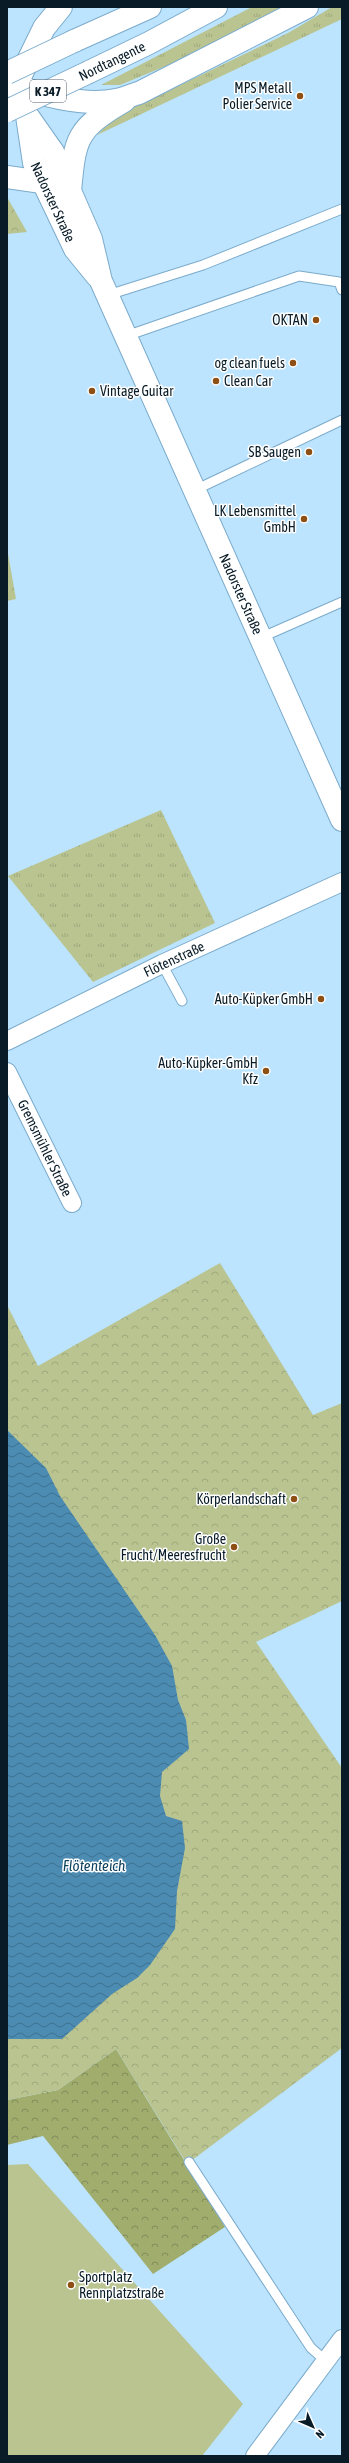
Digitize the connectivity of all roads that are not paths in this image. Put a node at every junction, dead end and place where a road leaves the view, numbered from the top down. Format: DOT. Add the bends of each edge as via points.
graph roads {
  1 [pos="61,7"];
  2 [pos="150,7"];
  3 [pos="308,7"];
  4 [pos="212,9"];
  5 [pos="9,77"];
  6 [pos="139,93"];
  7 [pos="14,112"];
  8 [pos="7,177"];
  9 [pos="42,182"];
  10 [pos="70,191"];
  11 [pos="342,209"];
  12 [pos="104,288"];
  13 [pos="342,290"];
  14 [pos="126,336"];
  15 [pos="342,420"];
  16 [pos="195,490"];
  17 [pos="342,602"];
  18 [pos="260,638"];
  19 [pos="342,820"];
  20 [pos="342,882"];
  21 [pos="162,964"];
  22 [pos="182,1001"];
  23 [pos="7,1041"];
  24 [pos="7,1072"];
  25 [pos="72,1203"];
  26 [pos="189,2162"];
  27 [pos="342,2339"];
  28 [pos="326,2361"];
  29 [pos="255,2456"];
  1 -- 5 [label="main road"];
  2 -- 5 [label="main road, K 347, bridge" via="74,41"];
  3 -- 6 [label="main road"];
  4 -- 7 [label="main road, Nordtangente / K 347, bridge"];
  5 -- 6 [label="main road" via="51,96 93,102 115,100"];
  5 -- 7 [label="main road, K 347"];
  6 -- 10 [label="main road" via="105,112 85,129 74,149"];
  7 -- 9 [label="main road, Nadorster Straße"];
  7 -- 10 [label="main road, Nadorster Straße" via="53,152"];
  8 -- 9 [label="main road"];
  9 -- 12 [label="main road, Nadorster Straße" via="75,249"];
  10 -- 12 [label="main road, Nadorster Straße" via="91,239"];
  11 -- 12 [label="lane" via="203,265"];
  12 -- 14 [label="main road, Nadorster Straße"];
  13 -- 14 [label="lane" via="339,282 299,276"];
  14 -- 16 [label="main road, Nadorster Straße"];
  15 -- 16 [label="lane"];
  16 -- 18 [label="main road, Nadorster Straße"];
  17 -- 18 [label="lane"];
  18 -- 19 [label="main road, Nadorster Straße"];
  20 -- 21 [label="street, Flötenstraße"];
  21 -- 22 [label="lane"];
  21 -- 23 [label="street, Flötenstraße"];
  24 -- 25 [label="street, Gremsmühler Straße"];
  26 -- 28 [label="lane" via="311,2348"];
  27 -- 28 [label="street"];
  28 -- 29 [label="street"];
}
